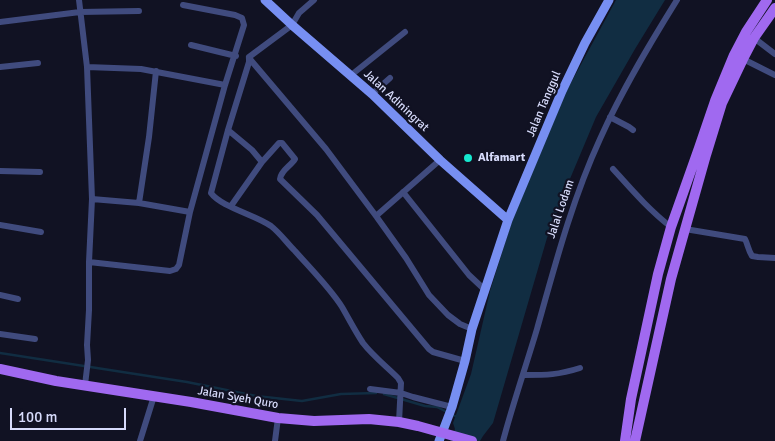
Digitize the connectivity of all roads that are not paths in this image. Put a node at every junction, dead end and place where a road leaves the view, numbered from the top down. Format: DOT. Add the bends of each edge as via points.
graph roads {
  1 [pos="79,0"];
  2 [pos="265,0"];
  3 [pos="314,0"];
  4 [pos="609,0"];
  5 [pos="677,0"];
  6 [pos="767,0"];
  7 [pos="183,5"];
  8 [pos="775,8"];
  9 [pos="138,11"];
  10 [pos="80,12"];
  11 [pos="0,22"];
  12 [pos="292,25"];
  13 [pos="404,32"];
  14 [pos="754,38"];
  15 [pos="191,45"];
  16 [pos="775,54"];
  17 [pos="236,56"];
  18 [pos="249,57"];
  19 [pos="742,59"];
  20 [pos="38,62"];
  21 [pos="0,67"];
  22 [pos="87,68"];
  23 [pos="156,71"];
  24 [pos="775,75"];
  25 [pos="350,76"];
  26 [pos="390,78"];
  27 [pos="225,86"];
  28 [pos="372,94"];
  29 [pos="610,117"];
  30 [pos="228,130"];
  31 [pos="634,130"];
  32 [pos="440,160"];
  33 [pos="262,162"];
  34 [pos="613,169"];
  35 [pos="0,171"];
  36 [pos="40,172"];
  37 [pos="403,192"];
  38 [pos="92,199"];
  39 [pos="138,203"];
  40 [pos="231,206"];
  41 [pos="190,212"];
  42 [pos="376,216"];
  43 [pos="508,220"];
  44 [pos="0,225"];
  45 [pos="671,227"];
  46 [pos="685,229"];
  47 [pos="41,232"];
  48 [pos="775,258"];
  49 [pos="89,262"];
  50 [pos="485,290"];
  51 [pos="0,295"];
  52 [pos="18,299"];
  53 [pos="472,329"];
  54 [pos="0,334"];
  55 [pos="35,339"];
  56 [pos="465,361"];
  57 [pos="580,368"];
  58 [pos="0,369"];
  59 [pos="524,375"];
  60 [pos="86,381"];
  61 [pos="370,389"];
  62 [pos="154,396"];
  63 [pos="401,396"];
  64 [pos="450,410"];
  65 [pos="278,418"];
  66 [pos="399,422"];
  67 [pos="443,436"];
  68 [pos="140,441"];
  69 [pos="275,441"];
  70 [pos="472,441"];
  71 [pos="503,441"];
  72 [pos="625,441"];
  73 [pos="635,441"];
  1 -- 10 [label="street"];
  2 -- 12 [label="street, Jalan Adiningrat"];
  3 -- 12 [label="street"];
  4 -- 43 [label="street, Jalan Tanggul" via="562,91"];
  5 -- 29 [label="street, Jalal Lodam"];
  6 -- 45 [label="main road" via="734,55"];
  7 -- 17 [label="street" via="242,18 244,25"];
  8 -- 14 [label="main road"];
  9 -- 10 [label="street"];
  10 -- 11 [label="street"];
  10 -- 22 [label="street"];
  12 -- 18 [label="street"];
  12 -- 25 [label="street, Jalan Adiningrat"];
  13 -- 25 [label="street"];
  14 -- 16 [label="street"];
  14 -- 19 [label="main road"];
  15 -- 17 [label="street"];
  17 -- 27 [label="street"];
  18 -- 30 [label="street"];
  18 -- 42 [label="street" via="326,149"];
  19 -- 24 [label="street"];
  19 -- 46 [label="main road" via="722,103"];
  20 -- 21 [label="street"];
  22 -- 23 [label="street"];
  22 -- 38 [label="street"];
  23 -- 27 [label="street"];
  23 -- 39 [label="street"];
  25 -- 28 [label="street, Jalan Adiningrat"];
  26 -- 28 [label="street"];
  27 -- 41 [label="street"];
  28 -- 32 [label="street, Jalan Adiningrat"];
  29 -- 31 [label="street"];
  29 -- 59 [label="street, Jalal Lodam" via="561,243"];
  30 -- 33 [label="street"];
  30 -- 40 [label="street" via="211,193"];
  32 -- 37 [label="street"];
  32 -- 43 [label="street, Jalan Adiningrat"];
  33 -- 40 [label="street"];
  33 -- 56 [label="street" via="282,143 295,159 280,179 317,215 429,350"];
  34 -- 45 [label="street"];
  35 -- 36 [label="street"];
  37 -- 42 [label="street"];
  37 -- 50 [label="street"];
  38 -- 39 [label="street"];
  38 -- 49 [label="street"];
  39 -- 41 [label="street"];
  40 -- 63 [label="street" via="271,226 282,236 341,306 364,344 398,378"];
  41 -- 49 [label="street" via="176,269"];
  42 -- 53 [label="street" via="430,295 448,315"];
  43 -- 50 [label="street, Jalan Tanggul"];
  44 -- 47 [label="street"];
  45 -- 72 [label="main road" via="631,399"];
  46 -- 48 [label="street" via="745,239 752,256"];
  46 -- 73 [label="main road"];
  49 -- 60 [label="street"];
  50 -- 53 [label="street, Jalan Tanggul"];
  51 -- 52 [label="street"];
  53 -- 56 [label="street, Jalan Tanggul"];
  54 -- 55 [label="street"];
  56 -- 64 [label="street, Jalan Tanggul"];
  57 -- 59 [label="street" via="550,375"];
  58 -- 60 [label="main road, Jalan Syeh Quro" via="56,381"];
  59 -- 71 [label="street, Jalal Lodam"];
  60 -- 62 [label="main road, Jalan Syeh Quro"];
  61 -- 63 [label="street"];
  62 -- 65 [label="main road, Jalan Syeh Quro"];
  62 -- 68 [label="street"];
  63 -- 64 [label="street"];
  63 -- 66 [label="street"];
  64 -- 67 [label="street, Jalan Tanggul"];
  65 -- 66 [label="main road, Jalan Syeh Quro"];
  65 -- 69 [label="street"];
  66 -- 67 [label="main road, Jalan Syeh Quro"];
  67 -- 70 [label="main road, Jalan Syeh Quro"];
}
